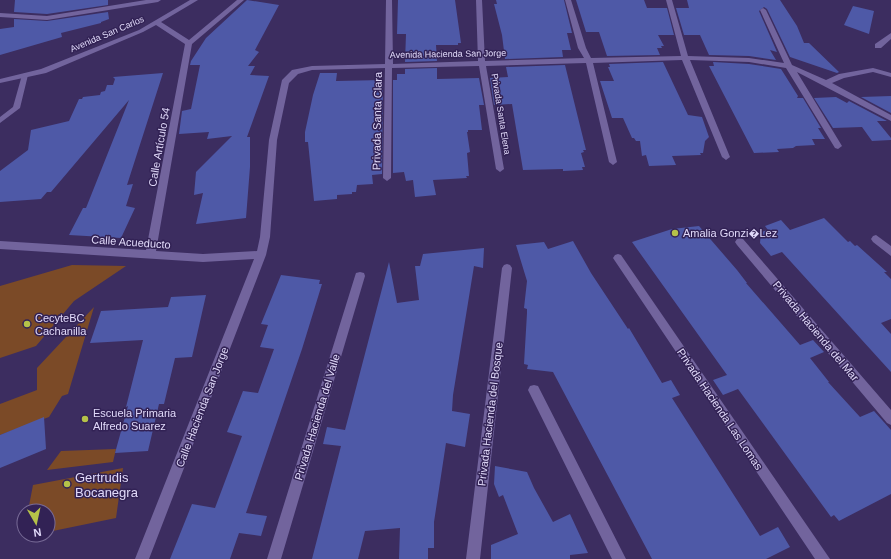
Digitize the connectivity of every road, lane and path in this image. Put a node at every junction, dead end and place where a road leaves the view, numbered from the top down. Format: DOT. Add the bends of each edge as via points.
graph roads {
  1 [pos="158,0"];
  2 [pos="195,0"];
  3 [pos="242,0"];
  4 [pos="389,0"];
  5 [pos="479,0"];
  6 [pos="568,0"];
  7 [pos="669,0"];
  8 [pos="763,10"];
  9 [pos="0,15"];
  10 [pos="156,22"];
  11 [pos="891,35"];
  12 [pos="189,43"];
  13 [pos="878,46"];
  14 [pos="685,58"];
  15 [pos="589,61"];
  16 [pos="482,64"];
  17 [pos="389,65"];
  18 [pos="789,66"];
  19 [pos="891,74"];
  20 [pos="0,75"];
  21 [pos="24,75"];
  22 [pos="0,82"];
  23 [pos="826,83"];
  24 [pos="891,118"];
  25 [pos="0,121"];
  26 [pos="838,146"];
  27 [pos="726,157"];
  28 [pos="613,162"];
  29 [pos="500,169"];
  30 [pos="387,178"];
  31 [pos="876,239"];
  32 [pos="740,242"];
  33 [pos="0,245"];
  34 [pos="891,252"];
  35 [pos="150,255"];
  36 [pos="261,255"];
  37 [pos="618,258"];
  38 [pos="507,268"];
  39 [pos="360,276"];
  40 [pos="534,390"];
  41 [pos="891,420"];
  42 [pos="142,559"];
  43 [pos="274,559"];
  44 [pos="473,559"];
  45 [pos="620,559"];
  46 [pos="823,559"];
  1 -- 9 [label="street" via="48,18"];
  2 -- 10 [label="street"];
  3 -- 12 [label="street"];
  4 -- 17 [label="street, Privada Santa Clara"];
  5 -- 16 [label="street, Privada Santa Elena"];
  6 -- 15 [label="street" via="582,48"];
  7 -- 14 [label="street"];
  8 -- 18 [label="street"];
  10 -- 12 [label="street"];
  10 -- 20 [label="street, Avenida San Carlos" via="135,26 37,66"];
  10 -- 21 [label="street, Avenida San Carlos" via="50,68"];
  11 -- 13 [label="street"];
  12 -- 35 [label="street, Calle Artículo 54"];
  14 -- 15 [label="street, Avenida Hacienda San Jorge"];
  14 -- 18 [label="street, Avenida Hacienda San Jorge" via="749,60"];
  14 -- 27 [label="street"];
  15 -- 16 [label="street, Avenida Hacienda San Jorge"];
  15 -- 28 [label="street"];
  16 -- 17 [label="street, Avenida Hacienda San Jorge"];
  16 -- 29 [label="street, Privada Santa Elena"];
  17 -- 30 [label="street, Privada Santa Clara"];
  17 -- 36 [label="street, Avenida Hacienda San Jorge" via="312,68 295,72 285,82 273,140 265,237"];
  18 -- 23 [label="street, Avenida Hacienda San Jorge"];
  18 -- 26 [label="street"];
  19 -- 23 [label="street" via="872,70 842,76"];
  21 -- 22 [label="street, Avenida San Carlos"];
  21 -- 25 [label="lane" via="16,108"];
  23 -- 24 [label="street, Avenida Hacienda San Jorge"];
  31 -- 34 [label="street"];
  32 -- 41 [label="street, Privada Hacienda del Mar"];
  33 -- 35 [label="street, Calle Acueducto"];
  35 -- 36 [label="street, Calle Acueducto" via="203,258"];
  36 -- 42 [label="street, Calle Hacienda San Jorge"];
  37 -- 46 [label="street, Privada Hacienda Las Lomas"];
  38 -- 44 [label="street, Privada Hacienda del Bosque"];
  39 -- 43 [label="street, Privada Hacienda del Valle"];
  40 -- 45 [label="street"];
}
